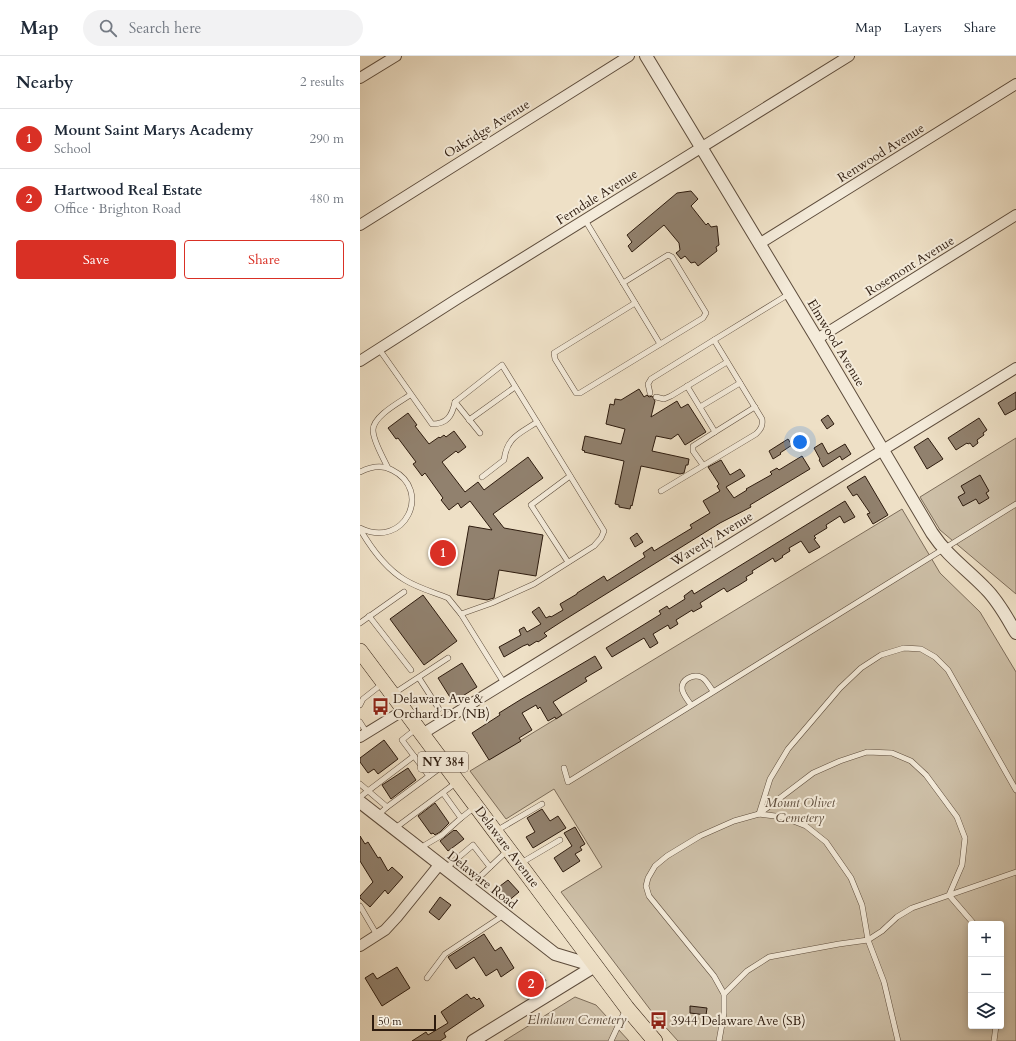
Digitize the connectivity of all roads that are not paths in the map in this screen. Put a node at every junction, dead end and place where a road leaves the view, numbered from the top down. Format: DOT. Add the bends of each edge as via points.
graph roads {
  1 [pos="396,56"];
  2 [pos="629,56"];
  3 [pos="646,56"];
  4 [pos="849,56"];
  5 [pos="360,78"];
  6 [pos="1016,84"];
  7 [pos="701,148"];
  8 [pos="1016,216"];
  9 [pos="585,220"];
  10 [pos="360,225"];
  11 [pos="759,244"];
  12 [pos="623,283"];
  13 [pos="789,294"];
  14 [pos="636,303"];
  15 [pos="817,339"];
  16 [pos="714,340"];
  17 [pos="660,344"];
  18 [pos="379,349"];
  19 [pos="360,361"];
  20 [pos="727,362"];
  21 [pos="1016,368"];
  22 [pos="740,384"];
  23 [pos="687,386"];
  24 [pos="515,387"];
  25 [pos="650,393"];
  26 [pos="410,395"];
  27 [pos="656,397"];
  28 [pos="455,402"];
  29 [pos="700,407"];
  30 [pos="755,407"];
  31 [pos="469,420"];
  32 [pos="537,422"];
  33 [pos="715,432"];
  34 [pos="480,433"];
  35 [pos="883,450"];
  36 [pos="703,465"];
  37 [pos="388,468"];
  38 [pos="360,472"];
  39 [pos="482,476"];
  40 [pos="570,476"];
  41 [pos="661,491"];
  42 [pos="1016,504"];
  43 [pos="360,529"];
  44 [pos="943,549"];
  45 [pos="568,562"];
  46 [pos="404,592"];
  47 [pos="462,614"];
  48 [pos="369,616"];
  49 [pos="360,623"];
  50 [pos="1016,633"];
  51 [pos="360,651"];
  52 [pos="448,658"];
  53 [pos="411,670"];
  54 [pos="419,678"];
  55 [pos="504,683"];
  56 [pos="388,689"];
  57 [pos="713,691"];
  58 [pos="360,705"];
  59 [pos="691,705"];
  60 [pos="439,708"];
  61 [pos="404,710"];
  62 [pos="360,722"];
  63 [pos="419,731"];
  64 [pos="363,735"];
  65 [pos="414,756"];
  66 [pos="445,765"];
  67 [pos="564,768"];
  68 [pos="429,776"];
  69 [pos="458,781"];
  70 [pos="360,784"];
  71 [pos="368,790"];
  72 [pos="1016,790"];
  73 [pos="443,792"];
  74 [pos="360,797"];
  75 [pos="360,802"];
  76 [pos="542,804"];
  77 [pos="476,806"];
  78 [pos="387,807"];
  79 [pos="759,814"];
  80 [pos="377,816"];
  81 [pos="461,818"];
  82 [pos="394,829"];
  83 [pos="495,831"];
  84 [pos="560,840"];
  85 [pos="509,849"];
  86 [pos="421,851"];
  87 [pos="520,864"];
  88 [pos="442,867"];
  89 [pos="490,867"];
  90 [pos="1016,872"];
  91 [pos="469,888"];
  92 [pos="949,895"];
  93 [pos="360,906"];
  94 [pos="362,913"];
  95 [pos="504,915"];
  96 [pos="971,921"];
  97 [pos="377,935"];
  98 [pos="868,940"];
  99 [pos="360,946"];
  100 [pos="594,966"];
  101 [pos="427,978"];
  102 [pos="724,994"];
  103 [pos="627,1008"];
  104 [pos="996,1029"];
  105 [pos="473,1041"];
  106 [pos="611,1041"];
  107 [pos="655,1041"];
  108 [pos="719,1041"];
  109 [pos="898,1041"];
  110 [pos="994,1041"];
  1 -- 5 [label="street"];
  2 -- 10 [label="street, Oakridge Avenue"];
  3 -- 7 [label="street, Elmwood Avenue"];
  4 -- 7 [label="street, Ferndale Avenue"];
  6 -- 11 [label="street, Renwood Avenue"];
  7 -- 9 [label="street, Ferndale Avenue"];
  7 -- 11 [label="street, Elmwood Avenue"];
  8 -- 15 [label="street, Rosemont Avenue"];
  9 -- 12 [label="lane"];
  9 -- 18 [label="street, Ferndale Avenue"];
  11 -- 13 [label="street, Elmwood Avenue"];
  12 -- 14 [label="lane"];
  12 -- 17 [label="lane" via="668,255 672,257 706,313 704,318"];
  13 -- 15 [label="street, Elmwood Avenue"];
  13 -- 16 [label="lane"];
  14 -- 17 [label="lane"];
  14 -- 17 [label="lane" via="554,353 555,359 576,393 580,393"];
  15 -- 35 [label="street, Elmwood Avenue"];
  16 -- 20 [label="lane"];
  16 -- 25 [label="lane" via="651,379 648,384"];
  18 -- 19 [label="street, Ferndale Avenue"];
  18 -- 26 [label="lane"];
  20 -- 22 [label="lane"];
  20 -- 23 [label="lane"];
  21 -- 35 [label="street, Waverly Avenue"];
  22 -- 29 [label="lane"];
  22 -- 30 [label="lane"];
  23 -- 27 [label="lane" via="664,399"];
  23 -- 29 [label="lane"];
  24 -- 28 [label="lane" via="502,366"];
  24 -- 31 [label="lane"];
  24 -- 32 [label="lane"];
  26 -- 28 [label="lane" via="432,424 448,419 453,413"];
  26 -- 37 [label="lane" via="376,420 373,430"];
  28 -- 31 [label="lane"];
  29 -- 33 [label="lane"];
  30 -- 33 [label="lane"];
  30 -- 36 [label="lane" via="762,419 761,429"];
  31 -- 34 [label="lane"];
  32 -- 39 [label="lane" via="511,440 505,451 504,460"];
  32 -- 40 [label="lane"];
  33 -- 36 [label="lane" via="693,446 693,451"];
  35 -- 44 [label="street, Elmwood Avenue"];
  35 -- 55 [label="street, Waverly Avenue"];
  36 -- 41 [label="lane"];
  37 -- 38 [label="lane" via="378,466"];
  37 -- 43 [label="lane" via="398,473 411,492 412,504 408,515 402,524 392,531 380,534"];
  40 -- 45 [label="lane" via="604,531 594,546"];
  40 -- 45 [label="lane" via="530,505"];
  42 -- 44 [label="lane"];
  43 -- 47 [label="lane" via="384,563 393,571 404,580 448,598"];
  44 -- 50 [label="street, Elmwood Avenue" via="994,598"];
  44 -- 57 [label="lane"];
  45 -- 47 [label="lane" via="534,584"];
  46 -- 48 [label="lane"];
  47 -- 55 [label="lane"];
  48 -- 49 [label="lane"];
  48 -- 53 [label="lane"];
  51 -- 56 [label="main road, Delaware Avenue / NY 384"];
  52 -- 54 [label="lane"];
  54 -- 56 [label="lane"];
  54 -- 60 [label="lane"];
  55 -- 63 [label="street, Waverly Avenue"];
  56 -- 58 [label="lane" via="363,699"];
  56 -- 61 [label="main road, Delaware Avenue / NY 384"];
  57 -- 59 [label="lane"];
  57 -- 59 [label="lane" via="701,677 688,678 682,688"];
  59 -- 67 [label="lane" via="568,782"];
  61 -- 63 [label="main road, Delaware Avenue / NY 384"];
  61 -- 64 [label="street"];
  62 -- 64 [label="lane"];
  63 -- 65 [label="lane" via="402,740"];
  63 -- 66 [label="main road, Delaware Avenue / NY 384"];
  65 -- 68 [label="lane"];
  65 -- 71 [label="lane"];
  66 -- 68 [label="lane"];
  66 -- 69 [label="main road, Delaware Avenue / NY 384"];
  68 -- 78 [label="lane"];
  69 -- 73 [label="lane"];
  69 -- 77 [label="main road, Delaware Avenue / NY 384"];
  70 -- 71 [label="lane"];
  71 -- 74 [label="lane"];
  71 -- 78 [label="lane"];
  72 -- 79 [label="lane" via="948,670 935,657 921,649 904,648 881,655 860,668 840,688 788,749 770,779"];
  73 -- 81 [label="lane"];
  73 -- 82 [label="lane"];
  75 -- 80 [label="street, Delaware Road"];
  76 -- 83 [label="lane"];
  77 -- 81 [label="lane"];
  77 -- 83 [label="main road, Delaware Avenue / NY 384"];
  78 -- 80 [label="lane"];
  79 -- 92 [label="lane" via="813,773 840,761 867,752 892,753 911,761 926,775 957,817 965,838 962,865"];
  79 -- 98 [label="lane" via="783,817 806,826 826,842 851,878 862,905"];
  79 -- 102 [label="lane" via="734,821 700,836 667,856 655,866 646,886 649,896 714,976"];
  80 -- 82 [label="street, Delaware Road"];
  81 -- 86 [label="lane"];
  82 -- 86 [label="street, Delaware Road"];
  83 -- 85 [label="main road, Delaware Avenue / NY 384"];
  84 -- 87 [label="lane"];
  85 -- 87 [label="main road, Delaware Avenue / NY 384"];
  85 -- 89 [label="lane"];
  86 -- 88 [label="street, Delaware Road"];
  87 -- 100 [label="main road, Delaware Avenue / NY 384"];
  88 -- 89 [label="lane" via="473,845"];
  88 -- 91 [label="street, Delaware Road"];
  88 -- 97 [label="street" via="385,930"];
  89 -- 91 [label="lane"];
  90 -- 92 [label="lane"];
  91 -- 95 [label="street, Delaware Road"];
  92 -- 96 [label="lane"];
  92 -- 98 [label="lane" via="912,908"];
  93 -- 94 [label="lane"];
  94 -- 97 [label="lane"];
  95 -- 100 [label="street, Delaware Road" via="555,954"];
  95 -- 101 [label="lane" via="445,954"];
  97 -- 99 [label="street"];
  98 -- 102 [label="lane" via="770,957 747,971"];
  98 -- 109 [label="lane" via="884,982"];
  100 -- 103 [label="main road, Delaware Avenue / NY 384"];
  100 -- 105 [label="street"];
  102 -- 108 [label="lane" via="724,1013"];
  103 -- 106 [label="lane"];
  103 -- 107 [label="main road, Delaware Avenue / NY 384"];
  104 -- 110 [label="lane"];
}
